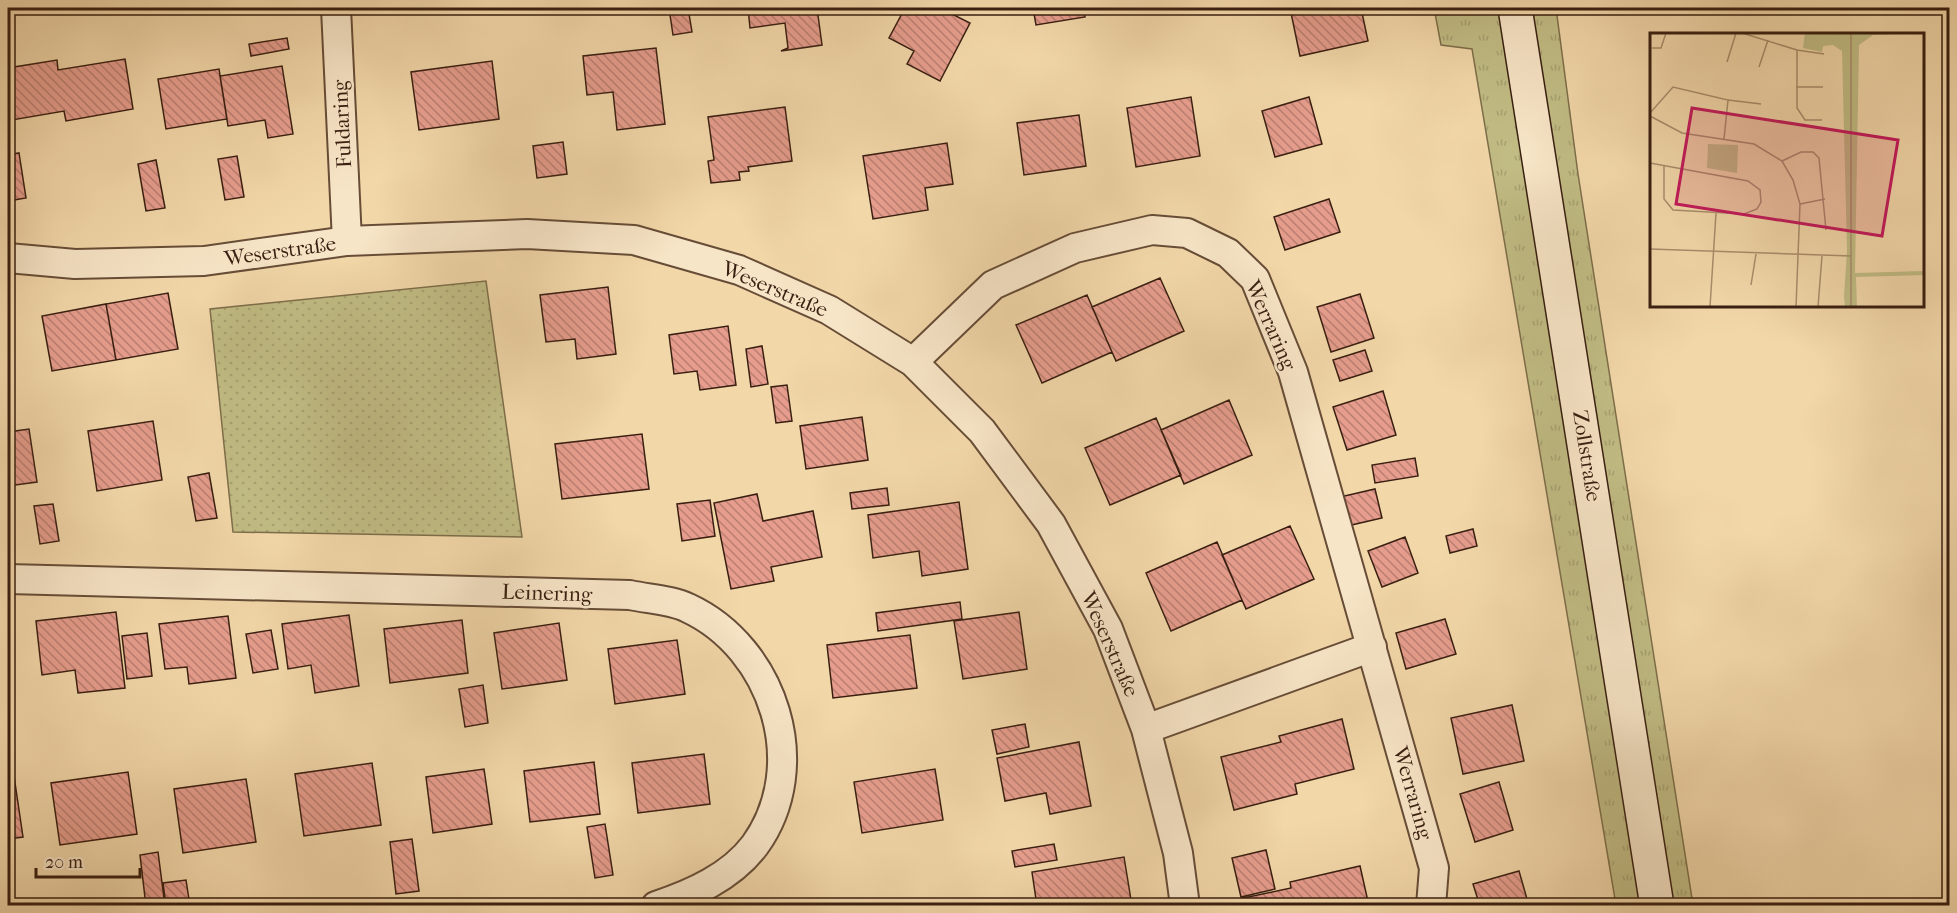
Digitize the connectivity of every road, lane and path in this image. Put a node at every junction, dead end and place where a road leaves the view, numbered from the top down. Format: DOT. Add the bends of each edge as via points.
graph roads {
  1 [pos="336,8"];
  2 [pos="1515,8"];
  3 [pos="347,241"];
  4 [pos="8,258"];
  5 [pos="913,362"];
  6 [pos="8,579"];
  7 [pos="1372,647"];
  8 [pos="1146,729"];
  9 [pos="656,906"];
  10 [pos="1185,906"];
  11 [pos="1431,906"];
  12 [pos="1657,906"];
  1 -- 3 [label="street, Fuldaring"];
  2 -- 12 [label="main road, Zollstraße"];
  3 -- 4 [label="street, Weserstraße" via="204,261 75,264"];
  3 -- 5 [label="street, Weserstraße" via="527,234 634,240 739,270 829,310"];
  5 -- 7 [label="street, Werraring" via="993,285 1075,248 1152,230 1187,233 1228,254 1255,279 1293,372"];
  5 -- 8 [label="street, Weserstraße" via="982,431 1051,524 1108,629"];
  6 -- 9 [label="street, Leinering" via="630,595 688,608 724,632 756,667 783,735 783,774 773,810 755,845 725,873 692,894"];
  7 -- 8 [label="street"];
  7 -- 11 [label="street, Werraring" via="1434,868"];
  8 -- 10 [label="street, Weserstraße" via="1178,853"];
}
